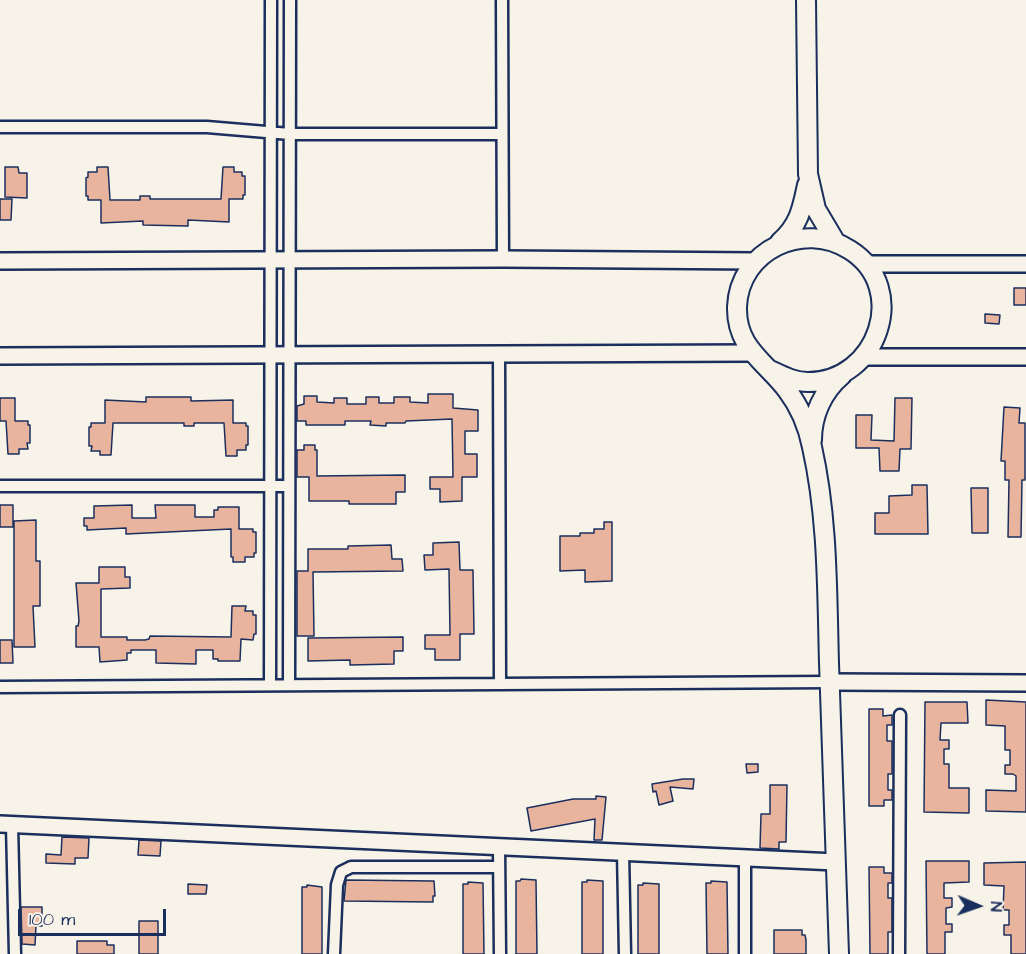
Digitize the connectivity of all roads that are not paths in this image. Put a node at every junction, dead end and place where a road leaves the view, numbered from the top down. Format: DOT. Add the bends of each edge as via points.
graph roads {
  1 [pos="272,0"];
  2 [pos="291,0"];
  3 [pos="502,0"];
  4 [pos="806,0"];
  5 [pos="0,127"];
  6 [pos="271,132"];
  7 [pos="290,134"];
  8 [pos="502,134"];
  9 [pos="808,174"];
  10 [pos="835,242"];
  11 [pos="778,244"];
  12 [pos="271,259"];
  13 [pos="290,259"];
  14 [pos="502,259"];
  15 [pos="0,261"];
  16 [pos="756,261"];
  17 [pos="866,264"];
  18 [pos="1026,264"];
  19 [pos="499,354"];
  20 [pos="752,354"];
  21 [pos="270,355"];
  22 [pos="290,355"];
  23 [pos="0,356"];
  24 [pos="864,357"];
  25 [pos="1026,357"];
  26 [pos="768,369"];
  27 [pos="846,372"];
  28 [pos="813,448"];
  29 [pos="0,486"];
  30 [pos="270,486"];
  31 [pos="289,486"];
  32 [pos="830,682"];
  33 [pos="1026,683"];
  34 [pos="500,684"];
  35 [pos="270,685"];
  36 [pos="289,685"];
  37 [pos="0,687"];
  38 [pos="900,715"];
  39 [pos="6,824"];
  40 [pos="499,847"];
  41 [pos="623,852"];
  42 [pos="745,859"];
  43 [pos="837,862"];
  44 [pos="499,867"];
  45 [pos="15,954"];
  46 [pos="334,954"];
  47 [pos="500,954"];
  48 [pos="625,954"];
  49 [pos="745,954"];
  50 [pos="839,954"];
  51 [pos="899,954"];
  1 -- 6 [label="street"];
  2 -- 7 [label="street"];
  3 -- 8 [label="street"];
  4 -- 9 [label="main road"];
  5 -- 6 [label="street" via="207,127"];
  6 -- 7 [label="street"];
  6 -- 12 [label="street"];
  7 -- 8 [label="street"];
  7 -- 13 [label="street"];
  8 -- 14 [label="street"];
  9 -- 10 [label="main road" via="816,209"];
  9 -- 11 [label="main road" via="798,222"];
  10 -- 11 [label="main road" via="816,237"];
  10 -- 17 [label="main road"];
  11 -- 16 [label="main road"];
  12 -- 13 [label="main road"];
  12 -- 15 [label="main road"];
  12 -- 21 [label="street"];
  13 -- 14 [label="main road"];
  13 -- 22 [label="street"];
  14 -- 16 [label="main road"];
  16 -- 20 [label="main road" via="743,282 737,306 738,323"];
  17 -- 18 [label="main road"];
  17 -- 24 [label="main road" via="880,294 881,311 879,327"];
  19 -- 20 [label="main road"];
  19 -- 22 [label="main road"];
  19 -- 34 [label="street"];
  20 -- 26 [label="main road"];
  21 -- 22 [label="main road"];
  21 -- 23 [label="main road"];
  21 -- 30 [label="street"];
  22 -- 31 [label="street"];
  24 -- 25 [label="main road"];
  24 -- 27 [label="main road"];
  26 -- 27 [label="main road" via="806,382 827,380"];
  26 -- 28 [label="main road" via="797,405"];
  27 -- 28 [label="main road" via="819,405 812,433"];
  28 -- 32 [label="main road" via="823,521"];
  29 -- 30 [label="street"];
  30 -- 31 [label="street"];
  30 -- 35 [label="street"];
  31 -- 36 [label="street"];
  32 -- 33 [label="main road"];
  32 -- 34 [label="street"];
  32 -- 43 [label="main road"];
  34 -- 36 [label="street"];
  35 -- 36 [label="street"];
  35 -- 37 [label="street"];
  38 -- 51 [label="street"];
  39 -- 40 [label="main road"];
  39 -- 45 [label="street"];
  40 -- 41 [label="main road"];
  40 -- 44 [label="street"];
  41 -- 42 [label="main road"];
  41 -- 48 [label="street"];
  42 -- 43 [label="main road"];
  42 -- 49 [label="street"];
  43 -- 50 [label="main road"];
  44 -- 46 [label="street" via="351,867 341,872"];
  44 -- 47 [label="street"];
}
